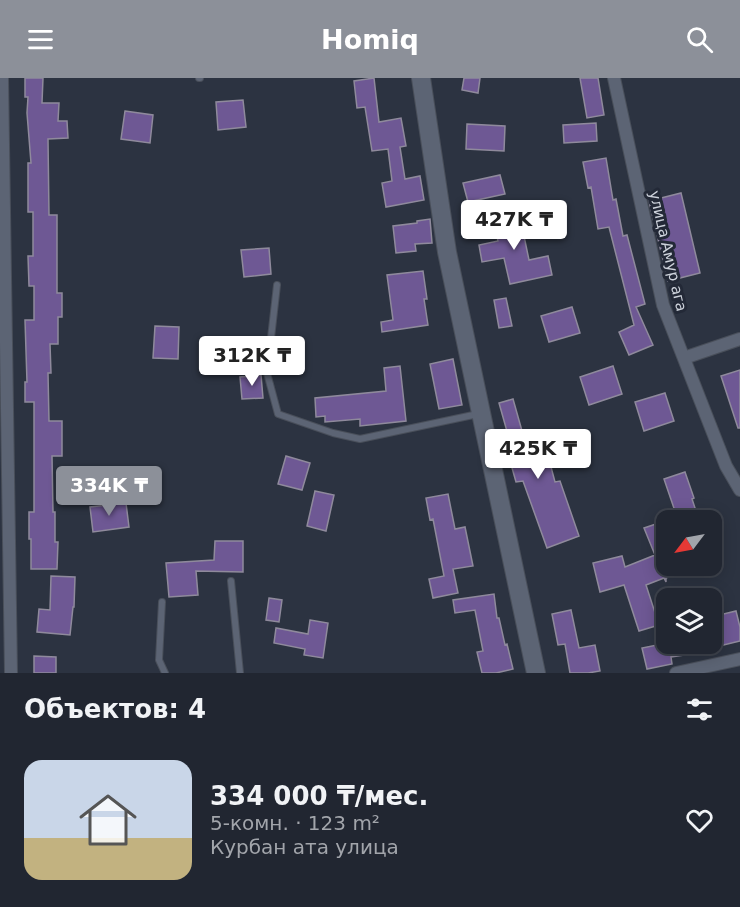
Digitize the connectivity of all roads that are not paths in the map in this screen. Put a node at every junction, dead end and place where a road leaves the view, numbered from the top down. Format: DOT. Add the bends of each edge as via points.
graph roads {
  1 [pos="2,78"];
  2 [pos="422,78"];
  3 [pos="614,78"];
  4 [pos="277,285"];
  5 [pos="740,339"];
  6 [pos="684,358"];
  7 [pos="481,413"];
  8 [pos="740,490"];
  9 [pos="231,581"];
  10 [pos="162,602"];
  11 [pos="740,659"];
  12 [pos="11,673"];
  13 [pos="165,673"];
  14 [pos="240,673"];
  15 [pos="536,673"];
  16 [pos="675,673"];
  1 -- 12 [label="street"];
  2 -- 7 [label="main road" via="447,252"];
  3 -- 6 [label="street, улица Амур ага" via="663,304"];
  4 -- 7 [label="lane" via="267,373 278,414 360,439"];
  5 -- 6 [label="street"];
  6 -- 8 [label="street, улица Амур ага" via="726,466"];
  7 -- 15 [label="main road"];
  9 -- 14 [label="lane"];
  10 -- 13 [label="lane" via="159,660"];
  11 -- 16 [label="street"];
}
